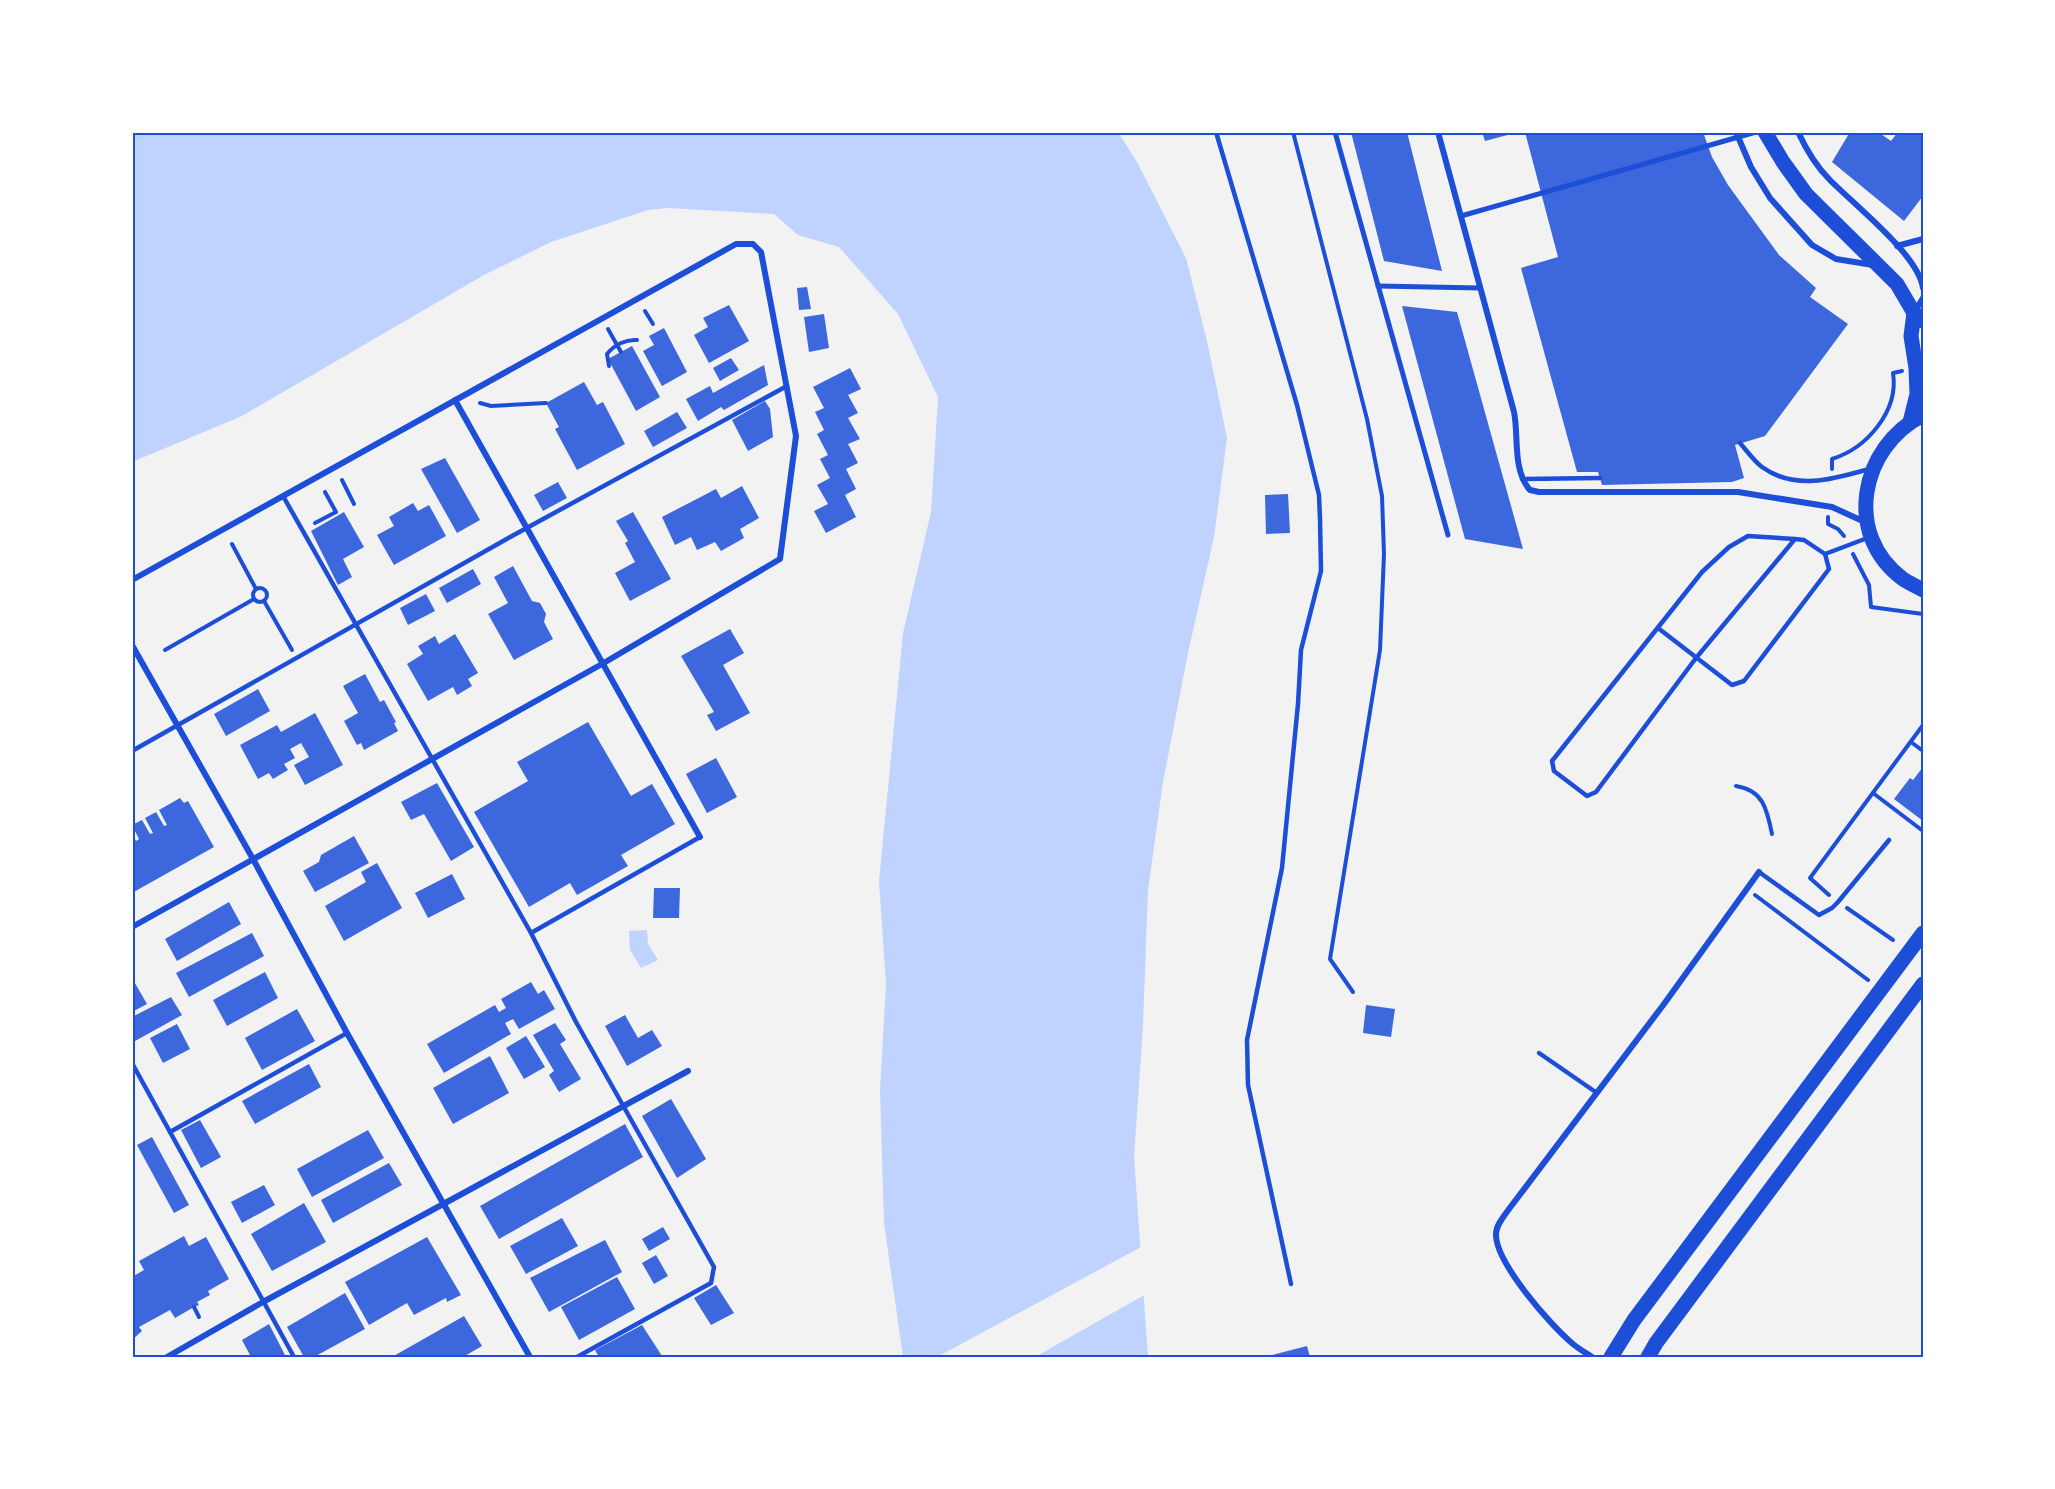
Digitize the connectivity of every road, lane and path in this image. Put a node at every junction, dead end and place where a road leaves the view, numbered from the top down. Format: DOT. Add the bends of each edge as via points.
graph roads {
  1 [pos="1216,132"];
  2 [pos="1293,132"];
  3 [pos="1335,132"];
  4 [pos="1438,132"];
  5 [pos="1736,132"];
  6 [pos="1756,132"];
  7 [pos="1765,132"];
  8 [pos="1798,132"];
  9 [pos="1461,216"];
  10 [pos="1923,239"];
  11 [pos="1897,246"];
  12 [pos="1881,267"];
  13 [pos="1378,286"];
  14 [pos="1480,288"];
  15 [pos="1923,288"];
  16 [pos="1923,298"];
  17 [pos="645,311"];
  18 [pos="1919,317"];
  19 [pos="653,324"];
  20 [pos="609,331"];
  21 [pos="637,340"];
  22 [pos="618,345"];
  23 [pos="621,352"];
  24 [pos="609,366"];
  25 [pos="1893,373"];
  26 [pos="787,386"];
  27 [pos="455,400"];
  28 [pos="480,403"];
  29 [pos="546,403"];
  30 [pos="1917,418"];
  31 [pos="1740,443"];
  32 [pos="1832,468"];
  33 [pos="1872,469"];
  34 [pos="1600,478"];
  35 [pos="1522,479"];
  36 [pos="342,480"];
  37 [pos="325,492"];
  38 [pos="283,496"];
  39 [pos="354,504"];
  40 [pos="315,523"];
  41 [pos="526,528"];
  42 [pos="1870,530"];
  43 [pos="1448,535"];
  44 [pos="1795,539"];
  45 [pos="232,544"];
  46 [pos="1825,554"];
  47 [pos="132,580"];
  48 [pos="256,589"];
  49 [pos="1923,590"];
  50 [pos="254,599"];
  51 [pos="264,601"];
  52 [pos="1871,607"];
  53 [pos="1923,614"];
  54 [pos="354,624"];
  55 [pos="1658,628"];
  56 [pos="132,645"];
  57 [pos="165,650"];
  58 [pos="296,657"];
  59 [pos="1696,658"];
  60 [pos="602,664"];
  61 [pos="177,725"];
  62 [pos="1923,725"];
  63 [pos="1911,742"];
  64 [pos="132,751"];
  65 [pos="1923,751"];
  66 [pos="432,760"];
  67 [pos="1736,786"];
  68 [pos="1873,793"];
  69 [pos="1918,820"];
  70 [pos="1915,825"];
  71 [pos="1923,831"];
  72 [pos="1772,834"];
  73 [pos="700,837"];
  74 [pos="1889,840"];
  75 [pos="253,860"];
  76 [pos="1759,872"];
  77 [pos="1747,889"];
  78 [pos="1829,896"];
  79 [pos="1846,908"];
  80 [pos="132,927"];
  81 [pos="531,933"];
  82 [pos="1923,933"];
  83 [pos="1893,940"];
  84 [pos="1868,980"];
  85 [pos="1923,984"];
  86 [pos="1353,992"];
  87 [pos="347,1033"];
  88 [pos="1539,1053"];
  89 [pos="132,1064"];
  90 [pos="688,1071"];
  91 [pos="1597,1093"];
  92 [pos="622,1105"];
  93 [pos="170,1132"];
  94 [pos="443,1203"];
  95 [pos="1290,1284"];
  96 [pos="263,1302"];
  97 [pos="194,1307"];
  98 [pos="199,1317"];
  99 [pos="167,1357"];
  100 [pos="294,1357"];
  101 [pos="530,1357"];
  102 [pos="577,1357"];
  103 [pos="1592,1357"];
  104 [pos="1611,1357"];
  105 [pos="1648,1357"];
  1 -- 95 [label="lane" via="1298,405 1319,495 1321,571 1301,651 1282,868 1247,1048 1248,1085"];
  2 -- 86 [label="path" via="1367,419 1382,496 1380,650 1330,959"];
  3 -- 13 [label="street"];
  4 -- 9 [label="street"];
  5 -- 12 [label="street" via="1770,198 1812,245 1836,260"];
  6 -- 9 [label="street"];
  7 -- 12 [label="main road" via="1806,194"];
  8 -- 11 [label="street" via="1827,177"];
  9 -- 14 [label="street"];
  10 -- 11 [label="street"];
  11 -- 15 [label="street" via="1914,266"];
  12 -- 18 [label="main road"];
  13 -- 14 [label="street"];
  13 -- 43 [label="street"];
  14 -- 35 [label="street" via="1514,411"];
  16 -- 18 [label="street"];
  17 -- 19 [label="path"];
  18 -- 30 [label="main road" via="1911,336"];
  20 -- 22 [label="path"];
  21 -- 22 [label="path" via="628,339"];
  22 -- 23 [label="path"];
  22 -- 24 [label="path" via="607,354"];
  25 -- 32 [label="path" via="1892,402 1887,414 1855,448 1832,459"];
  26 -- 27 [label="street" via="761,252 753,244 736,244"];
  26 -- 41 [label="lane"];
  26 -- 60 [label="street" via="796,436 780,559"];
  27 -- 38 [label="street"];
  27 -- 41 [label="street"];
  28 -- 29 [label="path"];
  30 -- 33 [label="main road" via="1895,434"];
  31 -- 33 [label="lane" via="1762,467 1804,483"];
  33 -- 42 [label="main road" via="1866,502"];
  34 -- 35 [label="lane"];
  35 -- 42 [label="street" via="1530,490 1539,492 1738,492 1832,507"];
  36 -- 39 [label="path"];
  37 -- 40 [label="path" via="336,512"];
  38 -- 47 [label="street"];
  38 -- 54 [label="lane"];
  41 -- 54 [label="lane"];
  41 -- 60 [label="street"];
  42 -- 46 [label="lane"];
  42 -- 49 [label="main road" via="1887,564"];
  44 -- 46 [label="lane" via="1804,540"];
  44 -- 55 [label="lane" via="1748,536 1729,547 1702,572"];
  44 -- 59 [label="lane"];
  45 -- 48 [label="path"];
  46 -- 59 [label="lane" via="1830,569 1744,681 1732,685"];
  48 -- 50 [label="path"];
  48 -- 51 [label="path" via="264,588 267,592"];
  50 -- 51 [label="path"];
  50 -- 57 [label="path"];
  51 -- 58 [label="path"];
  52 -- 53 [label="path"];
  54 -- 58 [label="lane"];
  54 -- 66 [label="lane"];
  55 -- 59 [label="lane"];
  55 -- 59 [label="lane" via="1552,761 1554,771 1587,796 1596,792"];
  56 -- 61 [label="street"];
  58 -- 61 [label="lane"];
  60 -- 66 [label="street"];
  60 -- 73 [label="street"];
  61 -- 64 [label="lane"];
  61 -- 75 [label="street"];
  62 -- 63 [label="path"];
  63 -- 65 [label="path"];
  63 -- 68 [label="path"];
  66 -- 75 [label="street"];
  66 -- 81 [label="lane"];
  67 -- 72 [label="path" via="1759,795"];
  68 -- 70 [label="path"];
  68 -- 78 [label="path" via="1810,878"];
  69 -- 70 [label="path"];
  70 -- 71 [label="path"];
  73 -- 81 [label="lane"];
  74 -- 76 [label="lane" via="1838,902 1819,915"];
  75 -- 80 [label="street"];
  75 -- 87 [label="street"];
  76 -- 77 [label="street"];
  77 -- 84 [label="path"];
  77 -- 91 [label="street"];
  79 -- 83 [label="path"];
  81 -- 92 [label="lane"];
  82 -- 104 [label="main road" via="1634,1320"];
  85 -- 105 [label="main road"];
  87 -- 93 [label="lane"];
  87 -- 94 [label="street"];
  88 -- 91 [label="lane"];
  89 -- 93 [label="lane"];
  90 -- 92 [label="street"];
  91 -- 103 [label="street" via="1497,1228 1495,1236 1505,1262 1536,1307"];
  92 -- 94 [label="street"];
  92 -- 102 [label="lane" via="714,1267 711,1282"];
  93 -- 96 [label="lane"];
  94 -- 96 [label="street"];
  94 -- 101 [label="street"];
  96 -- 99 [label="street"];
  96 -- 100 [label="lane"];
  97 -- 98 [label="path"];
}
